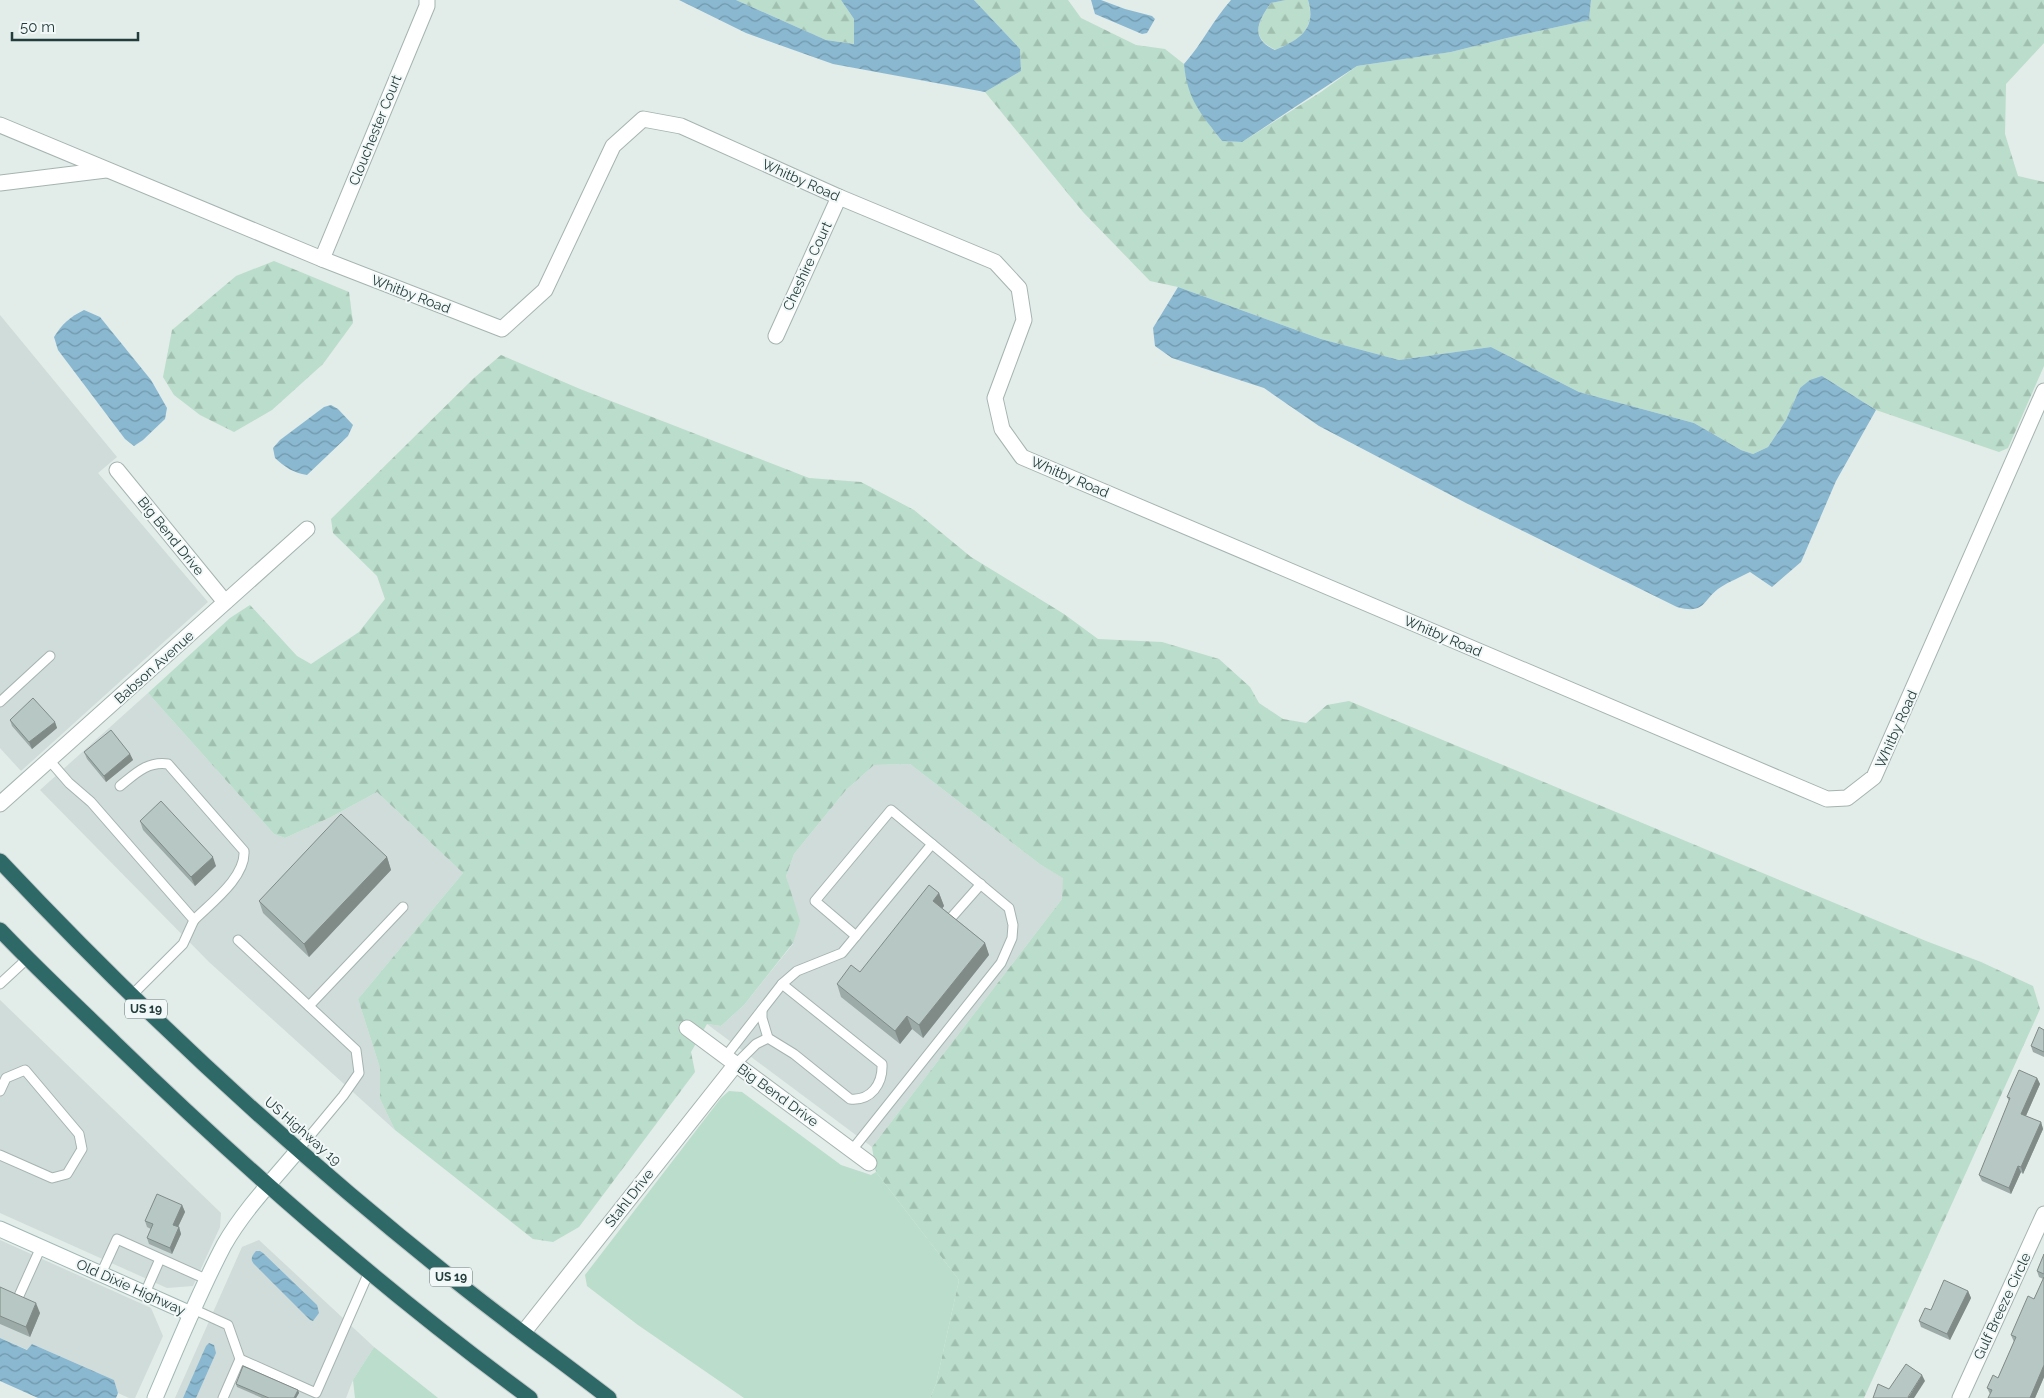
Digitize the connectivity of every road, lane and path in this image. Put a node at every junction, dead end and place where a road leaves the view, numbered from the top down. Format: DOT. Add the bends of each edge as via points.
graph roads {
  1 [pos="426,0"];
  2 [pos="0,125"];
  3 [pos="107,170"];
  4 [pos="0,183"];
  5 [pos="839,197"];
  6 [pos="322,259"];
  7 [pos="776,336"];
  8 [pos="2044,390"];
  9 [pos="118,470"];
  10 [pos="307,529"];
  11 [pos="225,602"];
  12 [pos="50,656"];
  13 [pos="0,702"];
  14 [pos="49,760"];
  15 [pos="120,786"];
  16 [pos="0,804"];
  17 [pos="932,844"];
  18 [pos="0,861"];
  19 [pos="980,884"];
  20 [pos="403,907"];
  21 [pos="952,918"];
  22 [pos="194,920"];
  23 [pos="0,930"];
  24 [pos="856,936"];
  25 [pos="238,940"];
  26 [pos="28,958"];
  27 [pos="0,984"];
  28 [pos="782,984"];
  29 [pos="132,995"];
  30 [pos="309,1006"];
  31 [pos="762,1010"];
  32 [pos="687,1028"];
  33 [pos="768,1038"];
  34 [pos="731,1060"];
  35 [pos="0,1091"];
  36 [pos="299,1149"];
  37 [pos="852,1150"];
  38 [pos="0,1155"];
  39 [pos="869,1162"];
  40 [pos="268,1185"];
  41 [pos="2044,1214"];
  42 [pos="0,1229"];
  43 [pos="41,1247"];
  44 [pos="160,1259"];
  45 [pos="369,1272"];
  46 [pos="101,1274"];
  47 [pos="208,1280"];
  48 [pos="145,1293"];
  49 [pos="18,1298"];
  50 [pos="192,1312"];
  51 [pos="523,1333"];
  52 [pos="240,1359"];
  53 [pos="315,1395"];
  54 [pos="155,1398"];
  55 [pos="223,1398"];
  56 [pos="530,1398"];
  57 [pos="608,1398"];
  58 [pos="1960,1398"];
  1 -- 6 [label="street, Clouchester Court" via="427,6"];
  2 -- 3 [label="street, Whitby Road"];
  3 -- 4 [label="street"];
  3 -- 6 [label="street, Whitby Road"];
  5 -- 6 [label="street, Whitby Road" via="681,126 644,119 613,146 545,290 502,329"];
  5 -- 7 [label="street, Cheshire Court"];
  5 -- 8 [label="street, Whitby Road" via="994,262 1019,288 1024,320 995,398 1002,429 1022,457 1827,799 1847,798 1874,777"];
  9 -- 11 [label="street, Big Bend Drive"];
  10 -- 11 [label="street, Babson Avenue"];
  11 -- 14 [label="street, Babson Avenue"];
  12 -- 13 [label="lane"];
  14 -- 16 [label="street, Babson Avenue"];
  14 -- 22 [label="lane" via="91,802"];
  15 -- 22 [label="lane" via="142,768 157,762 168,764 244,851 240,872"];
  17 -- 19 [label="lane"];
  17 -- 24 [label="lane"];
  17 -- 24 [label="lane" via="891,810 815,901"];
  18 -- 29 [label="highway, US Highway 19 / US 19"];
  19 -- 21 [label="lane"];
  19 -- 37 [label="lane" via="1009,908 1013,925 1010,947 1001,964"];
  20 -- 30 [label="lane"];
  22 -- 29 [label="lane" via="184,944"];
  23 -- 26 [label="highway"];
  24 -- 28 [label="lane" via="842,953 798,971"];
  25 -- 30 [label="lane"];
  26 -- 27 [label="lane"];
  26 -- 40 [label="highway" via="191,1116"];
  28 -- 31 [label="lane"];
  28 -- 33 [label="lane" via="882,1064 879,1082 870,1094 858,1100 850,1099"];
  29 -- 36 [label="highway, US Highway 19 / US 19"];
  30 -- 36 [label="lane" via="356,1050 359,1074"];
  31 -- 33 [label="lane"];
  31 -- 34 [label="lane"];
  32 -- 34 [label="street, Big Bend Drive"];
  33 -- 34 [label="lane"];
  34 -- 37 [label="street, Big Bend Drive"];
  34 -- 51 [label="street, Stahl Drive"];
  35 -- 38 [label="lane" via="6,1078 24,1070 79,1134 82,1149 67,1174 52,1178"];
  36 -- 40 [label="street, Old Dixie Highway"];
  36 -- 51 [label="highway, US Highway 19 / US 19" via="453,1279"];
  37 -- 39 [label="street, Big Bend Drive"];
  40 -- 45 [label="highway"];
  40 -- 47 [label="street, Old Dixie Highway" via="225,1245"];
  41 -- 58 [label="street, Gulf Breeze Circle"];
  42 -- 43 [label="street, Old Dixie Highway"];
  43 -- 46 [label="street, Old Dixie Highway"];
  43 -- 49 [label="lane"];
  44 -- 46 [label="lane" via="116,1239"];
  44 -- 47 [label="lane"];
  44 -- 48 [label="lane"];
  45 -- 53 [label="lane"];
  45 -- 56 [label="highway"];
  46 -- 48 [label="street, Old Dixie Highway"];
  47 -- 50 [label="street, Old Dixie Highway"];
  48 -- 50 [label="street, Old Dixie Highway"];
  50 -- 52 [label="lane" via="228,1325"];
  50 -- 54 [label="street"];
  51 -- 57 [label="highway, US Highway 19 / US 19"];
  52 -- 53 [label="lane"];
  52 -- 55 [label="lane"];
}
